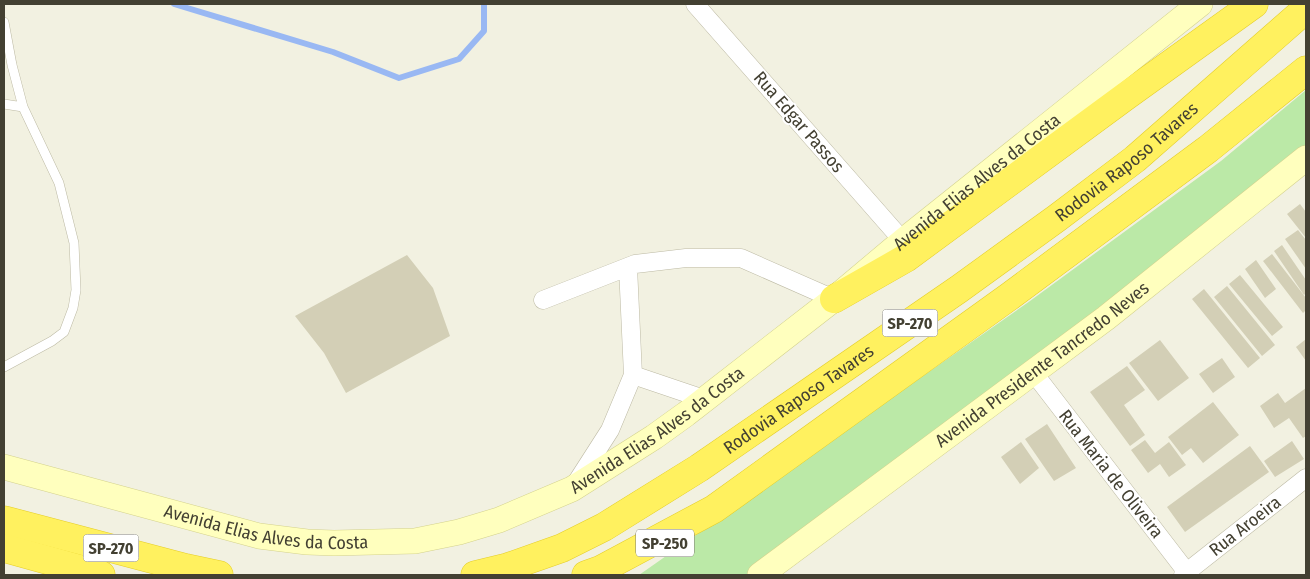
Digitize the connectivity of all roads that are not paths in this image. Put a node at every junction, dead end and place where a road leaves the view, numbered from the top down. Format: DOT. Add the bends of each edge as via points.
graph roads {
  1 [pos="695,4"];
  2 [pos="1200,4"];
  3 [pos="1254,4"];
  4 [pos="1306,9"];
  5 [pos="4,22"];
  6 [pos="1306,70"];
  7 [pos="4,104"];
  8 [pos="23,107"];
  9 [pos="1306,158"];
  10 [pos="903,241"];
  11 [pos="628,266"];
  12 [pos="834,299"];
  13 [pos="543,300"];
  14 [pos="4,367"];
  15 [pos="1033,372"];
  16 [pos="633,375"];
  17 [pos="704,399"];
  18 [pos="4,467"];
  19 [pos="1306,478"];
  20 [pos="572,489"];
  21 [pos="714,509"];
  22 [pos="4,520"];
  23 [pos="4,548"];
  24 [pos="767,572"];
  25 [pos="1186,574"];
  26 [pos="101,575"];
  27 [pos="218,575"];
  28 [pos="475,575"];
  29 [pos="586,575"];
  30 [pos="614,575"];
  1 -- 10 [label="street, Rua Edgar Passos"];
  2 -- 10 [label="main road, Avenida Elias Alves da Costa"];
  3 -- 12 [label="highway" via="906,258"];
  4 -- 28 [label="highway, Rodovia Raposo Tavares / SP-270" via="1135,159 1057,218 707,462 604,528 562,548"];
  5 -- 8 [label="lane"];
  6 -- 21 [label="highway, Rodovia Raposo Tavares / SP-270" via="1208,149 1082,243"];
  7 -- 8 [label="lane"];
  8 -- 14 [label="lane" via="60,183 74,243 76,290 74,308 64,332"];
  9 -- 15 [label="main road, Avenida Presidente Tancredo Neves" via="1106,318"];
  10 -- 12 [label="main road, Avenida Elias Alves da Costa"];
  11 -- 12 [label="street" via="686,258 741,258"];
  11 -- 13 [label="street"];
  11 -- 16 [label="street"];
  12 -- 17 [label="main road, Avenida Elias Alves da Costa"];
  15 -- 24 [label="main road, Avenida Presidente Tancredo Neves"];
  15 -- 25 [label="street, Rua Maria de Oliveira"];
  16 -- 17 [label="street"];
  16 -- 20 [label="street" via="610,430"];
  17 -- 20 [label="main road, Avenida Elias Alves da Costa" via="654,437"];
  18 -- 20 [label="main road, Avenida Elias Alves da Costa" via="259,536 307,542 415,541 499,520"];
  19 -- 25 [label="street, Rua Aroeira"];
  21 -- 29 [label="highway, Rodovia Raposo Tavares / SP-270"];
  21 -- 30 [label="highway, SP-250"];
  22 -- 27 [label="highway, SP-270"];
  23 -- 26 [label="highway, SP-270"];
}
